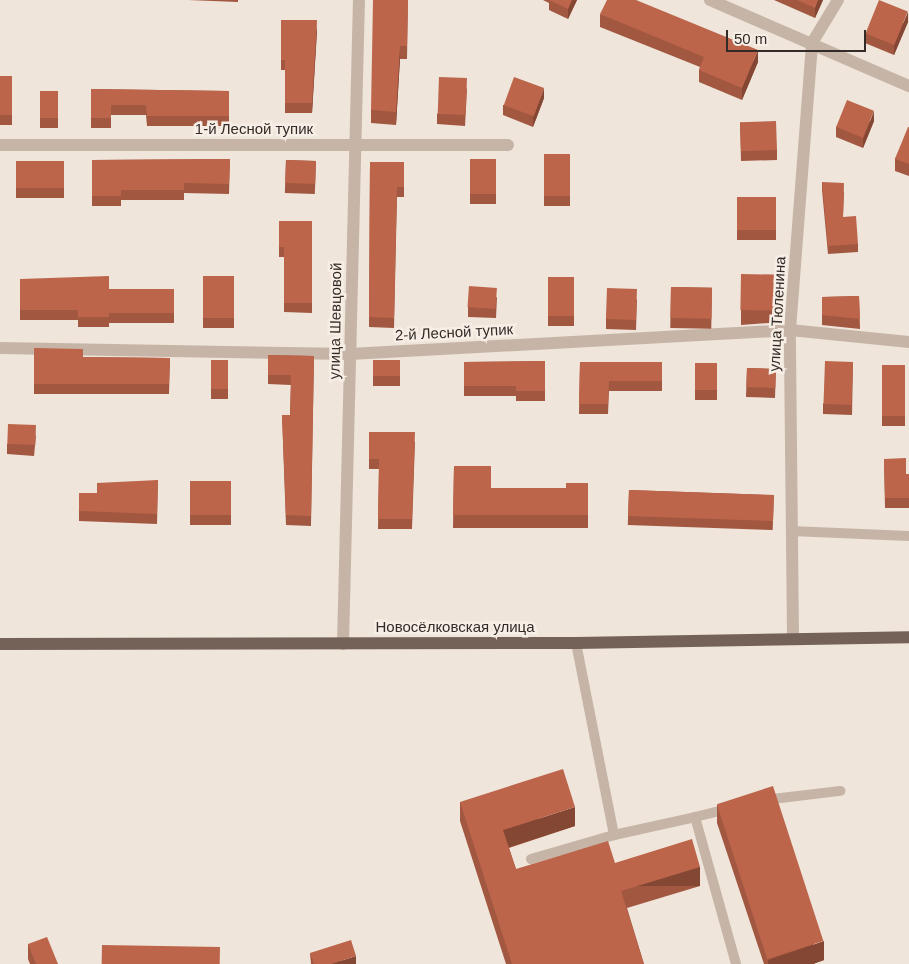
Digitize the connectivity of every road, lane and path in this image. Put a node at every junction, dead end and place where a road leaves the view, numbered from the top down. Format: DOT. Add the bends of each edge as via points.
graph roads {
  1 [pos="358,0"];
  2 [pos="710,0"];
  3 [pos="838,0"];
  4 [pos="812,43"];
  5 [pos="909,86"];
  6 [pos="0,145"];
  7 [pos="355,145"];
  8 [pos="508,145"];
  9 [pos="790,330"];
  10 [pos="909,342"];
  11 [pos="0,348"];
  12 [pos="350,354"];
  13 [pos="792,531"];
  14 [pos="909,536"];
  15 [pos="793,637"];
  16 [pos="909,637"];
  17 [pos="0,644"];
  18 [pos="343,644"];
  19 [pos="576,644"];
  20 [pos="840,791"];
  21 [pos="695,817"];
  22 [pos="614,836"];
  23 [pos="531,859"];
  24 [pos="736,964"];
  1 -- 7 [label="street, улица Шевцовой"];
  2 -- 4 [label="street"];
  3 -- 4 [label="street, улица Тюленина"];
  4 -- 5 [label="street"];
  4 -- 9 [label="street, улица Тюленина"];
  6 -- 7 [label="street, 1-й Лесной тупик"];
  7 -- 8 [label="street, 1-й Лесной тупик"];
  7 -- 12 [label="street, улица Шевцовой"];
  9 -- 10 [label="street, 2-й Лесной тупик"];
  9 -- 12 [label="street, 2-й Лесной тупик"];
  9 -- 13 [label="street, улица Тюленина"];
  11 -- 12 [label="street, 2-й Лесной тупик"];
  12 -- 18 [label="street, улица Шевцовой"];
  13 -- 14 [label="lane"];
  13 -- 15 [label="street, улица Тюленина"];
  15 -- 16 [label="main road, Новосёлковская улица"];
  15 -- 19 [label="main road, Новосёлковская улица"];
  17 -- 18 [label="main road, Новосёлковская улица"];
  18 -- 19 [label="main road, Новосёлковская улица"];
  19 -- 22 [label="lane"];
  20 -- 21 [label="lane" via="745,804"];
  21 -- 22 [label="lane"];
  21 -- 24 [label="lane"];
  22 -- 23 [label="lane"];
}
